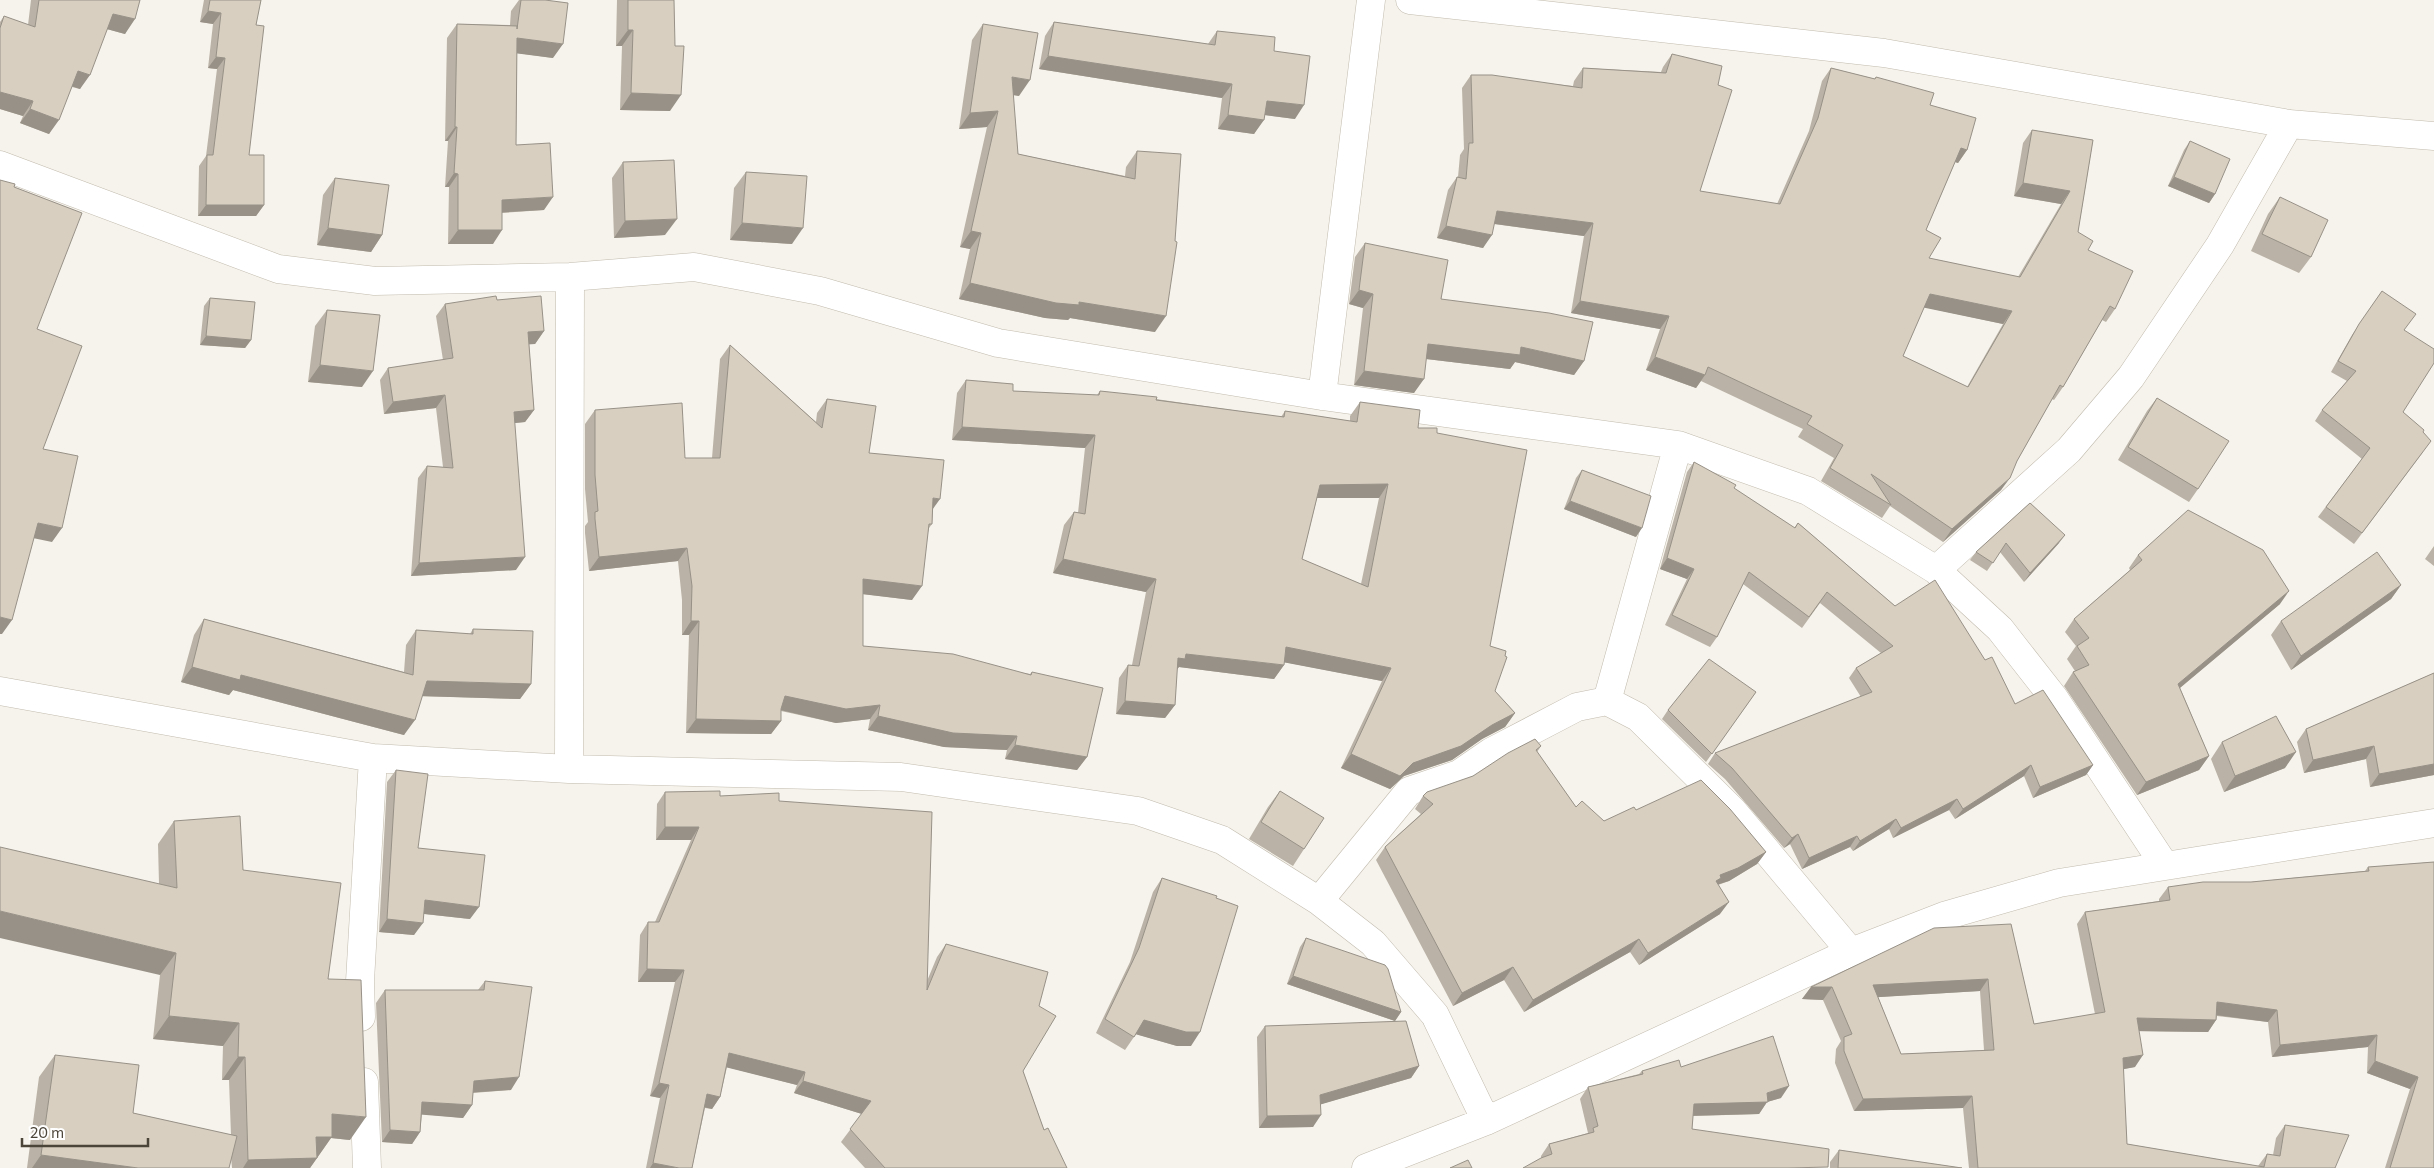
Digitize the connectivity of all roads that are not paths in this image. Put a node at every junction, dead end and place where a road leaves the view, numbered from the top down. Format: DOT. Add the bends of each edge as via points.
graph roads {
  1 [pos="1371,0"];
  2 [pos="1410,0"];
  3 [pos="2289,124"];
  4 [pos="2434,136"];
  5 [pos="0,164"];
  6 [pos="570,278"];
  7 [pos="1322,396"];
  8 [pos="1678,445"];
  9 [pos="1936,570"];
  10 [pos="0,691"];
  11 [pos="1607,701"];
  12 [pos="373,758"];
  13 [pos="569,769"];
  14 [pos="2434,823"];
  15 [pos="2165,866"];
  16 [pos="1319,902"];
  17 [pos="1851,952"];
  18 [pos="1486,1121"];
  19 [pos="367,1168"];
  20 [pos="1366,1168"];
  1 -- 7 [label="street"];
  2 -- 3 [label="street" via="1884,53"];
  3 -- 4 [label="street"];
  3 -- 9 [label="street" via="2220,245 2131,377 2069,450"];
  5 -- 6 [label="street" via="278,269 375,281"];
  6 -- 7 [label="street" via="694,267 820,291 998,343"];
  6 -- 13 [label="street"];
  7 -- 8 [label="street"];
  8 -- 9 [label="street" via="1808,491"];
  8 -- 11 [label="street"];
  9 -- 15 [label="street" via="2000,629 2054,698"];
  10 -- 12 [label="street"];
  11 -- 16 [label="street" via="1577,707 1491,752 1459,774 1409,791"];
  11 -- 17 [label="street" via="1638,717 1733,811"];
  12 -- 13 [label="street"];
  12 -- 19 [label="street" via="360,981"];
  13 -- 16 [label="street" via="901,777 1138,811 1222,840"];
  14 -- 15 [label="street"];
  15 -- 17 [label="street" via="2059,883 1944,916"];
  16 -- 18 [label="street" via="1373,943 1435,1015"];
  17 -- 18 [label="street"];
  18 -- 20 [label="street"];
}
